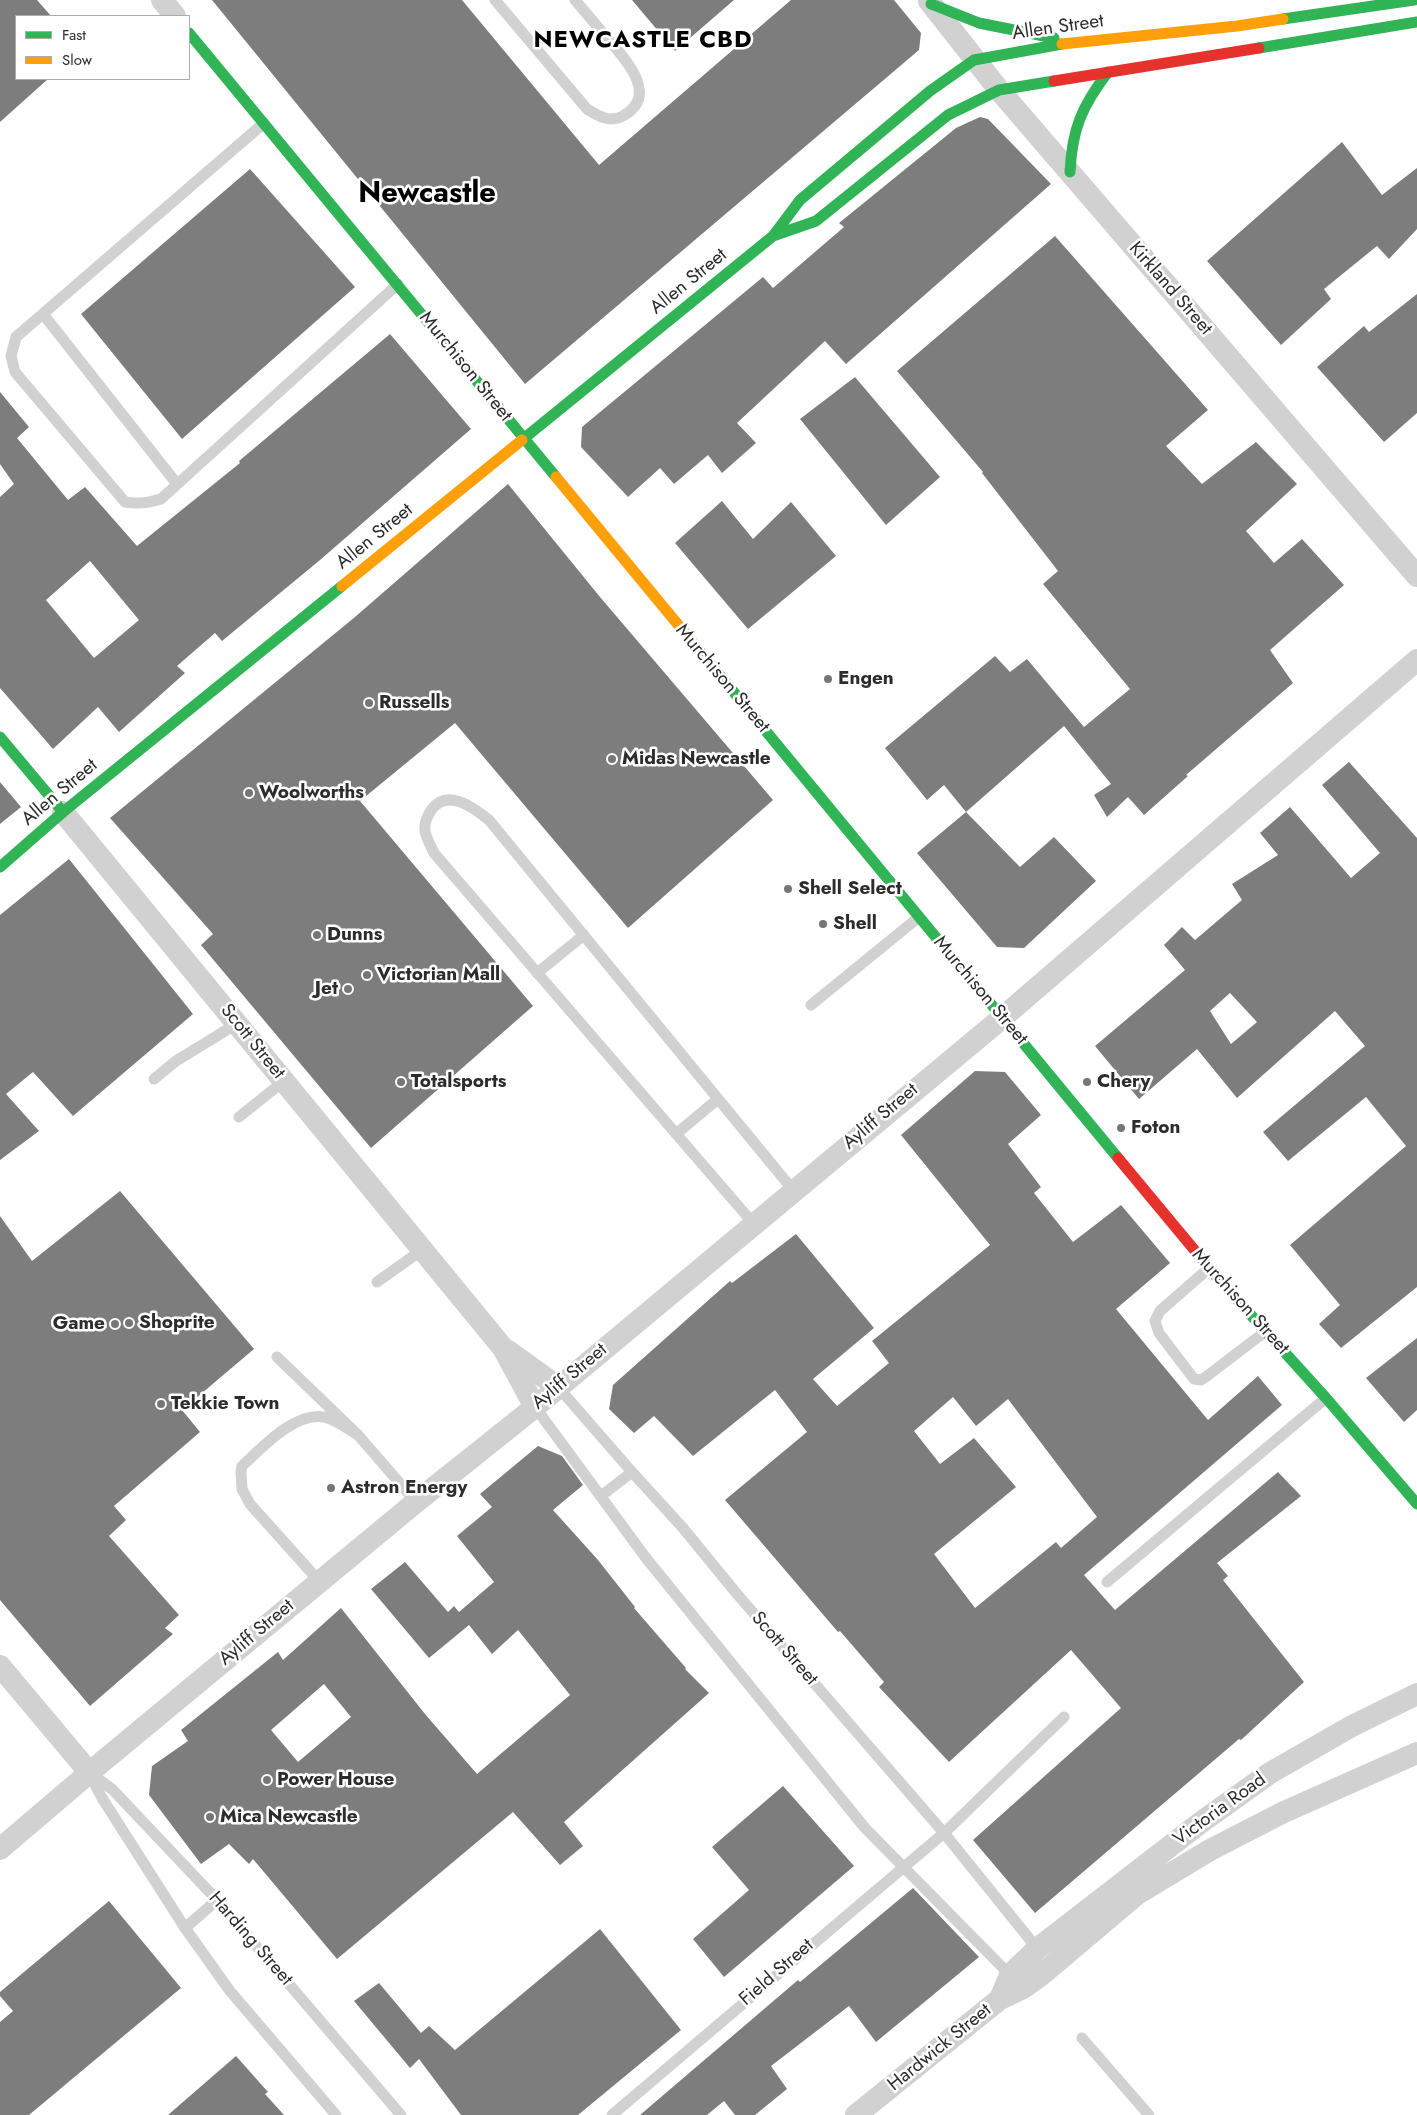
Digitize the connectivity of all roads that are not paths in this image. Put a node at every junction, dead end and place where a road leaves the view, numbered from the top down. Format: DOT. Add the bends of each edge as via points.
graph roads {
  1 [pos="162,0"];
  2 [pos="495,0"];
  3 [pos="575,0"];
  4 [pos="1346,0"];
  5 [pos="1414,0"];
  6 [pos="929,2"];
  7 [pos="1363,7"];
  8 [pos="1258,10"];
  9 [pos="1306,11"];
  10 [pos="174,15"];
  11 [pos="1417,22"];
  12 [pos="1237,26"];
  13 [pos="190,33"];
  14 [pos="1307,39"];
  15 [pos="1074,42"];
  16 [pos="974,60"];
  17 [pos="1108,72"];
  18 [pos="999,90"];
  19 [pos="264,123"];
  20 [pos="1070,172"];
  21 [pos="773,236"];
  22 [pos="398,284"];
  23 [pos="42,314"];
  24 [pos="524,440"];
  25 [pos="177,484"];
  26 [pos="1417,576"];
  27 [pos="1417,660"];
  28 [pos="0,737"];
  29 [pos="63,812"];
  30 [pos="0,867"];
  31 [pos="919,917"];
  32 [pos="584,935"];
  33 [pos="537,973"];
  34 [pos="811,1005"];
  35 [pos="1002,1018"];
  36 [pos="238,1023"];
  37 [pos="154,1079"];
  38 [pos="284,1081"];
  39 [pos="718,1100"];
  40 [pos="239,1117"];
  41 [pos="676,1134"];
  42 [pos="793,1190"];
  43 [pos="753,1223"];
  44 [pos="422,1250"];
  45 [pos="1209,1268"];
  46 [pos="377,1282"];
  47 [pos="1266,1331"];
  48 [pos="503,1348"];
  49 [pos="277,1357"];
  50 [pos="558,1386"];
  51 [pos="1326,1398"];
  52 [pos="535,1407"];
  53 [pos="358,1436"];
  54 [pos="632,1472"];
  55 [pos="601,1496"];
  56 [pos="416,1502"];
  57 [pos="1417,1504"];
  58 [pos="319,1581"];
  59 [pos="1107,1582"];
  60 [pos="0,1666"];
  61 [pos="1417,1694"];
  62 [pos="1064,1716"];
  63 [pos="1417,1753"];
  64 [pos="89,1772"];
  65 [pos="944,1833"];
  66 [pos="0,1849"];
  67 [pos="903,1866"];
  68 [pos="217,1900"];
  69 [pos="185,1928"];
  70 [pos="1044,1957"];
  71 [pos="1017,1982"];
  72 [pos="1082,2038"];
  73 [pos="336,2115"];
  74 [pos="401,2115"];
  75 [pos="612,2115"];
  76 [pos="856,2115"];
  77 [pos="1149,2115"];
  1 -- 10 [label="street"];
  2 -- 3 [label="lane" via="587,109 599,117 622,117 639,100 638,82 632,67"];
  4 -- 7 [label="street"];
  5 -- 7 [label="street, Allen Street"];
  6 -- 15 [label="street" via="979,23"];
  6 -- 16 [label="street, Kirkland Street"];
  7 -- 9 [label="street, Allen Street"];
  8 -- 12 [label="street"];
  9 -- 12 [label="street, Allen Street"];
  9 -- 14 [label="lane"];
  11 -- 14 [label="street, Allen Street"];
  12 -- 15 [label="street, Allen Street"];
  13 -- 19 [label="street, Murchison Street"];
  14 -- 17 [label="street, Allen Street"];
  15 -- 16 [label="street, Allen Street"];
  16 -- 18 [label="street, Kirkland Street"];
  16 -- 21 [label="street, Allen Street" via="930,91 800,200"];
  17 -- 18 [label="street, Allen Street"];
  17 -- 20 [label="street" via="1082,107 1071,143"];
  18 -- 20 [label="street, Kirkland Street"];
  18 -- 21 [label="street, Allen Street" via="948,116 816,221"];
  19 -- 22 [label="street, Murchison Street"];
  19 -- 23 [label="lane"];
  20 -- 26 [label="street, Kirkland Street"];
  21 -- 24 [label="street, Allen Street"];
  22 -- 24 [label="street, Murchison Street"];
  22 -- 25 [label="lane"];
  23 -- 25 [label="lane"];
  23 -- 25 [label="lane" via="16,337 11,356 15,372 125,502 136,504 161,499"];
  24 -- 29 [label="street, Allen Street"];
  24 -- 31 [label="street, Murchison Street"];
  27 -- 35 [label="street, Ayliff Street"];
  28 -- 29 [label="street, Scott Street"];
  29 -- 30 [label="street, Allen Street"];
  29 -- 36 [label="street, Scott Street"];
  31 -- 34 [label="lane"];
  31 -- 35 [label="street, Murchison Street"];
  32 -- 33 [label="lane"];
  32 -- 33 [label="lane" via="489,820 471,806 456,800 442,801 434,807 426,817 425,831 434,853"];
  32 -- 39 [label="lane"];
  33 -- 41 [label="lane"];
  35 -- 42 [label="street, Ayliff Street"];
  35 -- 45 [label="street, Murchison Street"];
  36 -- 37 [label="lane" via="176,1061"];
  36 -- 38 [label="street, Scott Street"];
  38 -- 40 [label="lane"];
  38 -- 44 [label="street, Scott Street"];
  39 -- 41 [label="lane"];
  39 -- 42 [label="lane"];
  41 -- 43 [label="lane"];
  42 -- 43 [label="street, Ayliff Street"];
  43 -- 50 [label="street, Ayliff Street"];
  44 -- 46 [label="lane"];
  44 -- 48 [label="street, Scott Street"];
  45 -- 47 [label="street, Murchison Street"];
  45 -- 47 [label="lane" via="1160,1311 1155,1321 1159,1333 1194,1379 1208,1376"];
  47 -- 51 [label="street, Murchison Street"];
  48 -- 50 [label="street, Scott Street"];
  48 -- 52 [label="street, Scott Street"];
  49 -- 53 [label="lane"];
  50 -- 52 [label="street, Ayliff Street"];
  50 -- 54 [label="lane, Scott Street"];
  51 -- 57 [label="street, Murchison Street"];
  51 -- 59 [label="lane"];
  52 -- 55 [label="lane, Scott Street"];
  52 -- 56 [label="street, Ayliff Street"];
  53 -- 56 [label="lane"];
  53 -- 58 [label="lane" via="330,1420 314,1417 288,1425 242,1466 240,1472 242,1489 250,1504"];
  54 -- 55 [label="lane"];
  54 -- 65 [label="lane, Scott Street"];
  55 -- 67 [label="lane, Scott Street" via="646,1558 859,1820"];
  56 -- 58 [label="street, Ayliff Street"];
  58 -- 64 [label="street, Ayliff Street"];
  60 -- 64 [label="street, Harding Street"];
  61 -- 70 [label="street, Victoria Road" via="1352,1726 1270,1774 1200,1823"];
  62 -- 65 [label="lane, Field Street"];
  63 -- 70 [label="street" via="1284,1812 1210,1850 1137,1894"];
  64 -- 66 [label="street, Ayliff Street"];
  64 -- 68 [label="lane, Harding Street" via="113,1790"];
  64 -- 69 [label="lane, Harding Street" via="102,1798"];
  65 -- 67 [label="lane, Field Street"];
  65 -- 70 [label="lane, Scott Street"];
  67 -- 71 [label="lane, Scott Street"];
  67 -- 75 [label="lane, Field Street"];
  68 -- 69 [label="lane"];
  68 -- 74 [label="lane, Harding Street"];
  69 -- 73 [label="lane, Harding Street" via="230,1991"];
  70 -- 71 [label="street, Hardwick Street"];
  71 -- 76 [label="street, Hardwick Street"];
  72 -- 77 [label="lane"];
}
